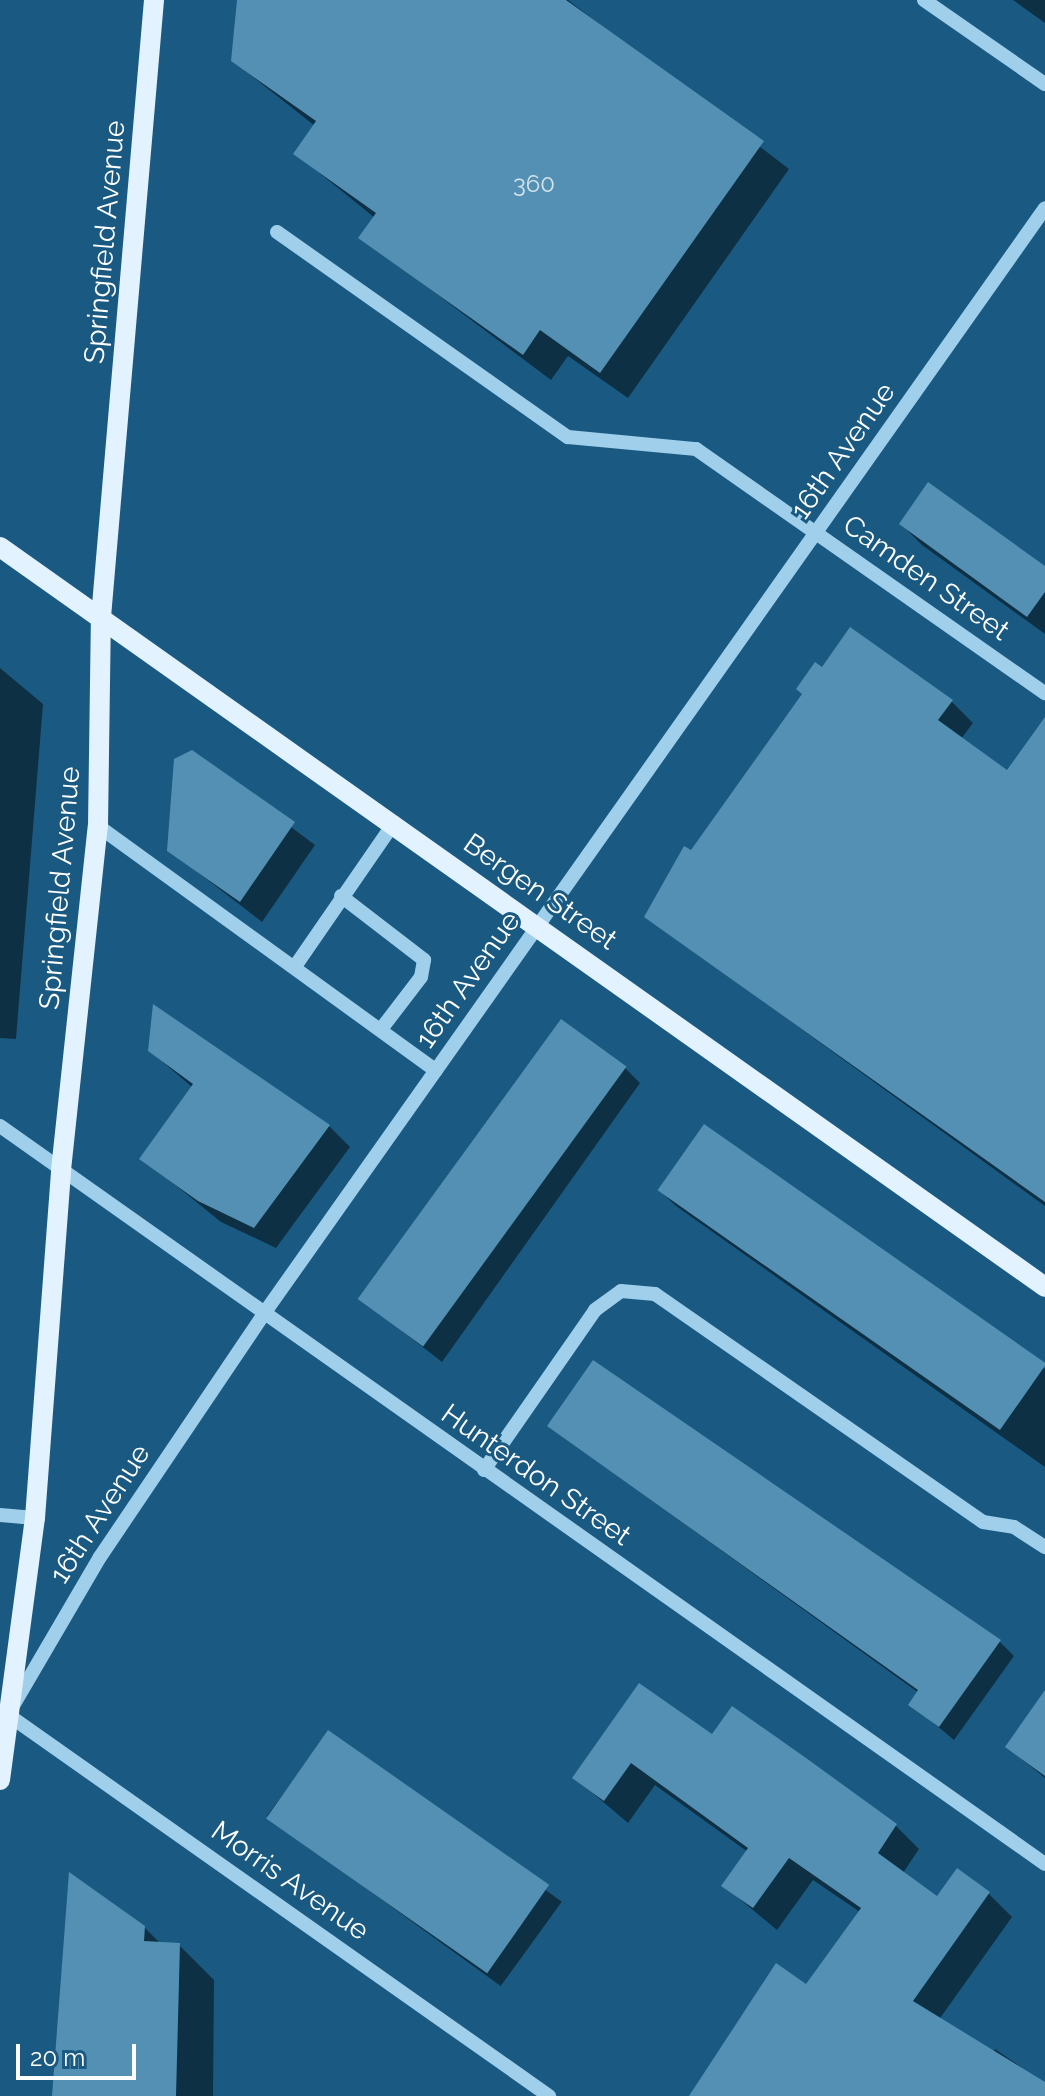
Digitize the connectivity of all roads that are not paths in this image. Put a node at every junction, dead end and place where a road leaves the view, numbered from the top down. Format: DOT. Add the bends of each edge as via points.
graph roads {
  1 [pos="154,0"];
  2 [pos="924,0"];
  3 [pos="1045,84"];
  4 [pos="1045,208"];
  5 [pos="277,232"];
  6 [pos="817,534"];
  7 [pos="0,547"];
  8 [pos="101,617"];
  9 [pos="1045,693"];
  10 [pos="394,823"];
  11 [pos="98,826"];
  12 [pos="341,896"];
  13 [pos="538,925"];
  14 [pos="296,965"];
  15 [pos="382,1028"];
  16 [pos="436,1071"];
  17 [pos="0,1126"];
  18 [pos="61,1170"];
  19 [pos="1045,1287"];
  20 [pos="263,1315"];
  21 [pos="484,1470"];
  22 [pos="0,1515"];
  23 [pos="35,1518"];
  24 [pos="1045,1547"];
  25 [pos="4,1712"];
  26 [pos="0,1780"];
  27 [pos="1045,1864"];
  28 [pos="549,2096"];
  1 -- 8 [label="main road, Springfield Avenue"];
  2 -- 3 [label="street"];
  4 -- 6 [label="street, 16th Avenue"];
  5 -- 6 [label="street, Camden Street" via="568,437 696,449"];
  6 -- 9 [label="street, Camden Street"];
  6 -- 13 [label="street, 16th Avenue"];
  7 -- 8 [label="main road, Bergen Street"];
  8 -- 10 [label="main road, Bergen Street"];
  8 -- 11 [label="main road, Springfield Avenue"];
  10 -- 12 [label="street"];
  10 -- 13 [label="main road, Bergen Street"];
  11 -- 14 [label="street"];
  11 -- 18 [label="main road, Springfield Avenue"];
  12 -- 14 [label="street"];
  12 -- 15 [label="street" via="424,960 421,977"];
  13 -- 16 [label="street, 16th Avenue"];
  13 -- 19 [label="main road, Bergen Street"];
  14 -- 15 [label="street"];
  15 -- 16 [label="street"];
  16 -- 20 [label="street, 16th Avenue"];
  17 -- 18 [label="street, Hunterdon Street"];
  18 -- 20 [label="street, Hunterdon Street"];
  18 -- 23 [label="main road, Springfield Avenue"];
  20 -- 21 [label="street, Hunterdon Street"];
  20 -- 25 [label="street, 16th Avenue" via="100,1557"];
  21 -- 24 [label="street" via="595,1310 621,1291 655,1294 983,1522 1014,1527"];
  21 -- 27 [label="street, Hunterdon Street"];
  22 -- 23 [label="street"];
  23 -- 25 [label="main road, Springfield Avenue"];
  25 -- 26 [label="main road, Springfield Avenue"];
  25 -- 28 [label="street, Morris Avenue"];
}
